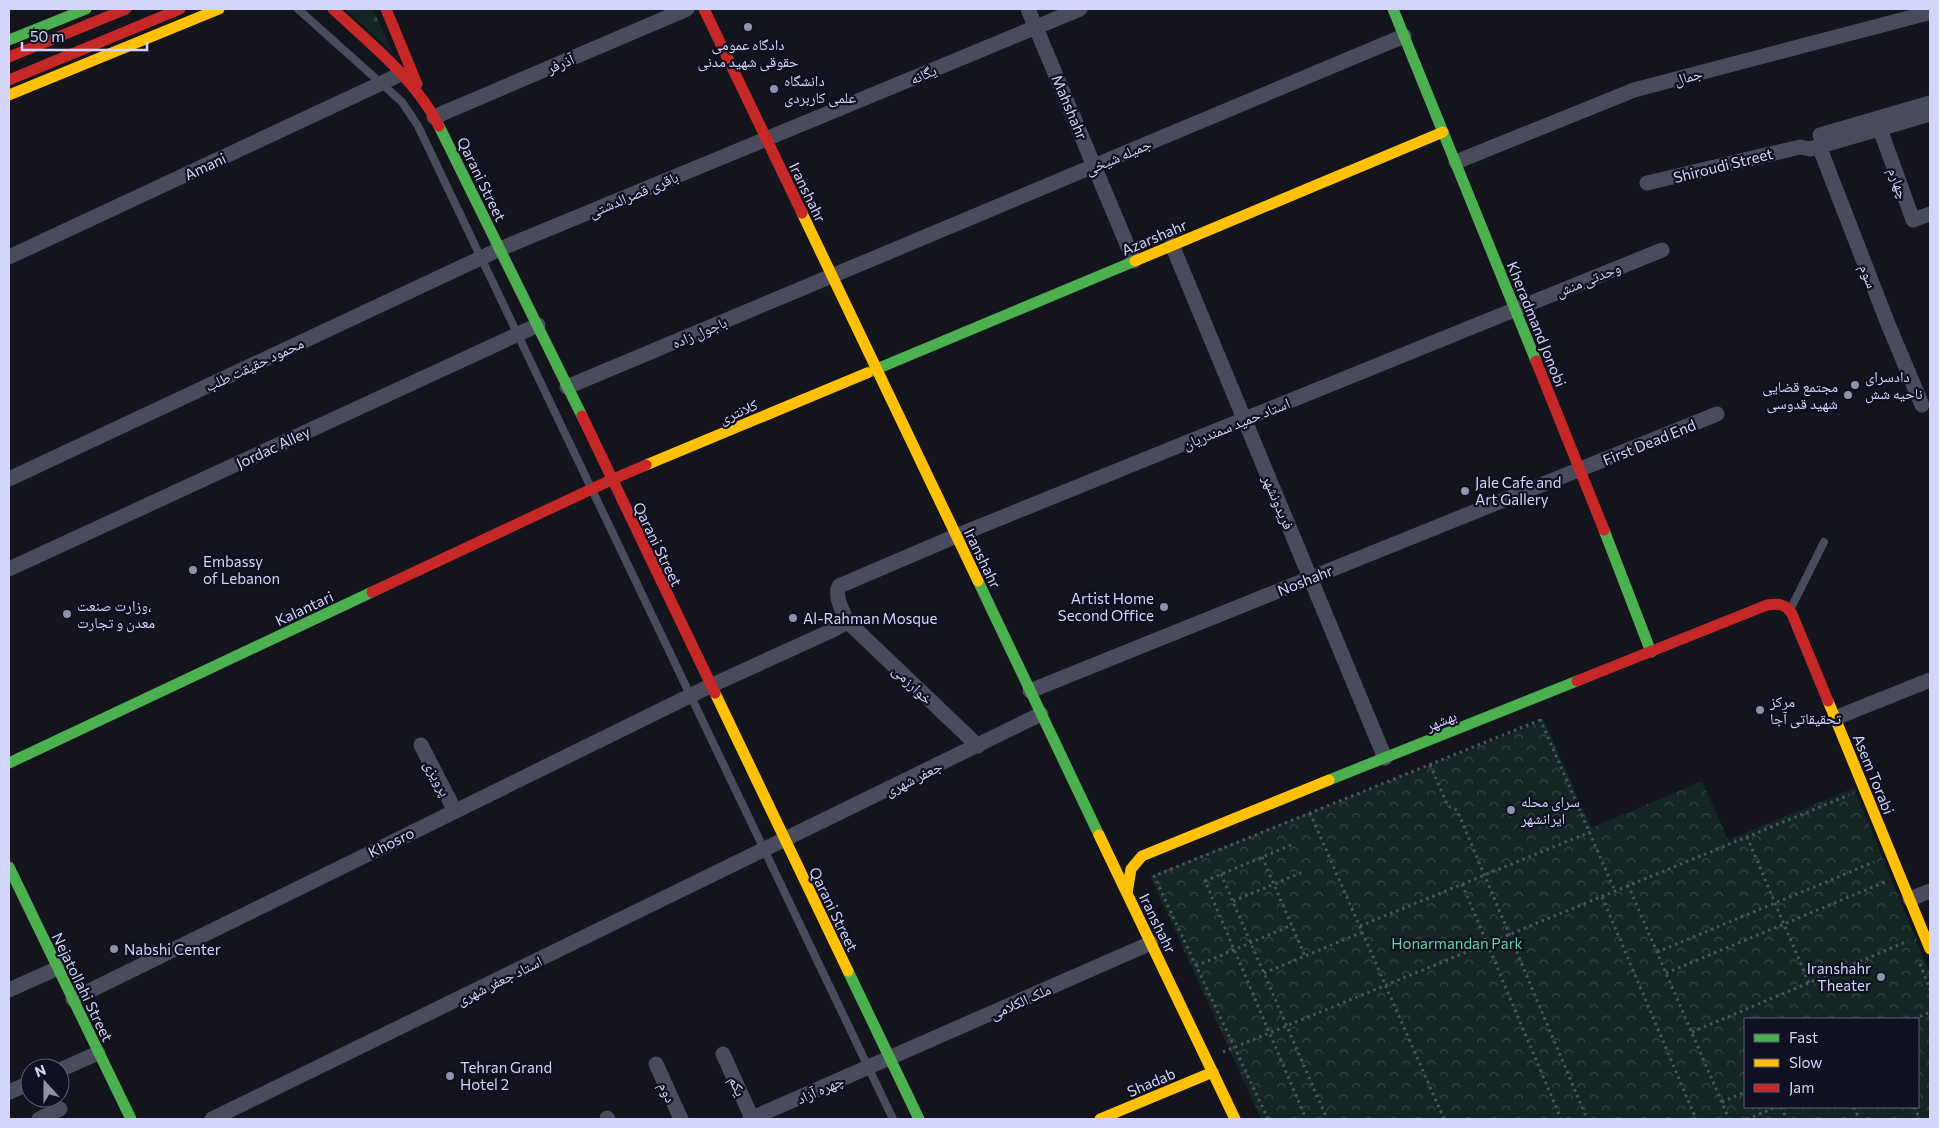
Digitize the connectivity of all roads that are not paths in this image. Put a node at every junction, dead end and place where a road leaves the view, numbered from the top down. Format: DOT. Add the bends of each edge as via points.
graph roads {
  1 [pos="86,9"];
  2 [pos="126,9"];
  3 [pos="180,9"];
  4 [pos="298,9"];
  5 [pos="332,9"];
  6 [pos="386,9"];
  7 [pos="686,9"];
  8 [pos="704,9"];
  9 [pos="1028,9"];
  10 [pos="1080,9"];
  11 [pos="1393,9"];
  12 [pos="216,10"];
  13 [pos="1928,15"];
  14 [pos="1036,27"];
  15 [pos="1404,36"];
  16 [pos="9,40"];
  17 [pos="9,57"];
  18 [pos="400,74"];
  19 [pos="9,80"];
  20 [pos="380,83"];
  21 [pos="9,96"];
  22 [pos="422,98"];
  23 [pos="1930,104"];
  24 [pos="1930,114"];
  25 [pos="434,117"];
  26 [pos="1880,129"];
  27 [pos="1443,132"];
  28 [pos="766,139"];
  29 [pos="1818,146"];
  30 [pos="1800,147"];
  31 [pos="1456,162"];
  32 [pos="1094,166"];
  33 [pos="1647,184"];
  34 [pos="1930,214"];
  35 [pos="1172,245"];
  36 [pos="500,249"];
  37 [pos="1662,250"];
  38 [pos="9,257"];
  39 [pos="481,258"];
  40 [pos="1134,261"];
  41 [pos="832,276"];
  42 [pos="1515,309"];
  43 [pos="538,325"];
  44 [pos="517,335"];
  45 [pos="876,369"];
  46 [pos="567,387"];
  47 [pos="1922,405"];
  48 [pos="1717,414"];
  49 [pos="1244,419"];
  50 [pos="1580,469"];
  51 [pos="9,478"];
  52 [pos="611,480"];
  53 [pos="591,491"];
  54 [pos="956,536"];
  55 [pos="1824,542"];
  56 [pos="9,568"];
  57 [pos="1311,578"];
  58 [pos="1790,610"];
  59 [pos="848,622"];
  60 [pos="1651,652"];
  61 [pos="1930,680"];
  62 [pos="710,686"];
  63 [pos="1030,691"];
  64 [pos="690,696"];
  65 [pos="1041,714"];
  66 [pos="1835,718"];
  67 [pos="421,745"];
  68 [pos="978,746"];
  69 [pos="1386,758"];
  70 [pos="9,763"];
  71 [pos="455,811"];
  72 [pos="785,841"];
  73 [pos="764,851"];
  74 [pos="9,868"];
  75 [pos="1930,891"];
  76 [pos="1127,893"];
  77 [pos="1910,899"];
  78 [pos="1151,943"];
  79 [pos="1930,950"];
  80 [pos="58,968"];
  81 [pos="9,990"];
  82 [pos="72,999"];
  83 [pos="98,1053"];
  84 [pos="723,1054"];
  85 [pos="890,1059"];
  86 [pos="656,1064"];
  87 [pos="70,1066"];
  88 [pos="869,1068"];
  89 [pos="1213,1072"];
  90 [pos="60,1109"];
  91 [pos="39,1119"];
  92 [pos="131,1119"];
  93 [pos="212,1119"];
  94 [pos="681,1119"];
  95 [pos="751,1119"];
  96 [pos="893,1119"];
  97 [pos="919,1119"];
  98 [pos="1100,1119"];
  99 [pos="1236,1119"];
  1 -- 16 [label="main road"];
  2 -- 17 [label="main road"];
  3 -- 19 [label="main road"];
  4 -- 20 [label="lane"];
  5 -- 18 [label="main road, Qarani Street"];
  6 -- 22 [label="main road"];
  7 -- 25 [label="street, آذرفر"];
  8 -- 28 [label="main road, Iranshahr"];
  9 -- 14 [label="street, Mahshahr"];
  10 -- 14 [label="street, یگانه"];
  11 -- 15 [label="main road, Kheradmand Jonobi"];
  12 -- 21 [label="main road"];
  13 -- 31 [label="street, جمال" via="1634,90"];
  14 -- 28 [label="street, یگانه"];
  14 -- 32 [label="street, Mahshahr"];
  15 -- 27 [label="main road, Kheradmand Jonobi"];
  15 -- 32 [label="street, جمیله شیخی"];
  18 -- 20 [label="street, Amani"];
  18 -- 22 [label="main road, Qarani Street"];
  20 -- 38 [label="street, Amani"];
  20 -- 39 [label="lane" via="402,102 418,126"];
  22 -- 25 [label="main road, Qarani Street"];
  23 -- 30 [label="street, Shiroudi Street" via="1806,139"];
  24 -- 26 [label="street, Shiroudi Street"];
  25 -- 36 [label="main road, Qarani Street"];
  26 -- 29 [label="street, Shiroudi Street"];
  26 -- 34 [label="street, چهارم" via="1913,220"];
  27 -- 31 [label="main road, Kheradmand Jonobi"];
  27 -- 35 [label="main road, Azarshahr"];
  28 -- 36 [label="street, باقری قصرالدشتی"];
  28 -- 41 [label="main road, Iranshahr"];
  29 -- 30 [label="street, Shiroudi Street" via="1810,149"];
  29 -- 47 [label="street, سوم"];
  30 -- 33 [label="street, Shiroudi Street"];
  31 -- 42 [label="main road, Kheradmand Jonobi"];
  32 -- 40 [label="street, Mahshahr"];
  32 -- 41 [label="street, جمیله شیخی"];
  35 -- 40 [label="main road, Azarshahr"];
  35 -- 49 [label="street, فریدونشهر"];
  36 -- 39 [label="street, محمود حقیقت طلب"];
  36 -- 43 [label="main road, Qarani Street"];
  37 -- 42 [label="street, وحدتی منش"];
  39 -- 44 [label="lane"];
  39 -- 51 [label="street, محمود حقیقت طلب"];
  40 -- 45 [label="main road, Azarshahr"];
  41 -- 45 [label="main road, Iranshahr"];
  41 -- 46 [label="street, باجول زاده"];
  42 -- 49 [label="street, استاد حمید سمندریان"];
  42 -- 50 [label="main road, Kheradmand Jonobi"];
  43 -- 44 [label="street, Jordac Alley"];
  43 -- 46 [label="main road, Qarani Street"];
  44 -- 53 [label="lane"];
  44 -- 56 [label="street, Jordac Alley"];
  45 -- 52 [label="main road, کلانتری"];
  45 -- 54 [label="main road, Iranshahr"];
  46 -- 52 [label="main road, Qarani Street"];
  48 -- 50 [label="street, First Dead End"];
  49 -- 54 [label="street, استاد حمید سمندریان"];
  49 -- 57 [label="street, فریدونشهر"];
  50 -- 57 [label="street, Noshahr"];
  50 -- 60 [label="main road, Kheradmand Jonobi"];
  52 -- 53 [label="main road, Kalantari"];
  52 -- 62 [label="main road, Qarani Street"];
  53 -- 64 [label="lane"];
  53 -- 70 [label="main road, Kalantari"];
  54 -- 59 [label="street, استاد حمید سمندریان" via="839,586 838,597"];
  54 -- 63 [label="main road, Iranshahr"];
  55 -- 58 [label="lane"];
  57 -- 63 [label="street, Noshahr"];
  57 -- 69 [label="street, فریدونشهر"];
  58 -- 60 [label="main road, بهشهر" via="1781,604 1767,605"];
  58 -- 66 [label="main road, Asem Torabi"];
  59 -- 62 [label="street, Khosro"];
  59 -- 68 [label="street, خوارزمی"];
  60 -- 69 [label="main road, بهشهر"];
  61 -- 66 [label="street"];
  62 -- 64 [label="street, Khosro"];
  62 -- 72 [label="main road, Qarani Street"];
  63 -- 65 [label="main road, Iranshahr"];
  64 -- 71 [label="street, Khosro"];
  64 -- 73 [label="lane"];
  65 -- 68 [label="street, جعفر شهری"];
  65 -- 76 [label="main road, Iranshahr"];
  66 -- 77 [label="main road, Asem Torabi"];
  67 -- 71 [label="street, پرویزی"];
  68 -- 72 [label="street, جعفر شهری"];
  69 -- 76 [label="main road, بهشهر" via="1144,855 1131,868"];
  71 -- 82 [label="street, Khosro"];
  72 -- 73 [label="street, استاد جعفر شهری"];
  72 -- 85 [label="main road, Qarani Street"];
  73 -- 88 [label="lane"];
  73 -- 93 [label="street, استاد جعفر شهری"];
  74 -- 80 [label="main road, Nejatollahi Street"];
  75 -- 77 [label="street"];
  76 -- 78 [label="main road, Iranshahr"];
  77 -- 79 [label="main road, Asem Torabi"];
  78 -- 85 [label="street, ملک الکلامی"];
  78 -- 89 [label="main road, Iranshahr"];
  80 -- 81 [label="street"];
  80 -- 82 [label="main road, Nejatollahi Street"];
  82 -- 83 [label="main road, Nejatollahi Street"];
  83 -- 87 [label="street"];
  83 -- 92 [label="main road, Nejatollahi Street"];
  84 -- 95 [label="street, یکم"];
  85 -- 88 [label="street, چهره آزاد"];
  85 -- 97 [label="main road, Qarani Street"];
  86 -- 94 [label="street, دوم"];
  88 -- 95 [label="street, چهره آزاد"];
  88 -- 96 [label="lane"];
  89 -- 98 [label="main road, Shadab"];
  89 -- 99 [label="main road, Iranshahr"];
  90 -- 91 [label="street"];
}
